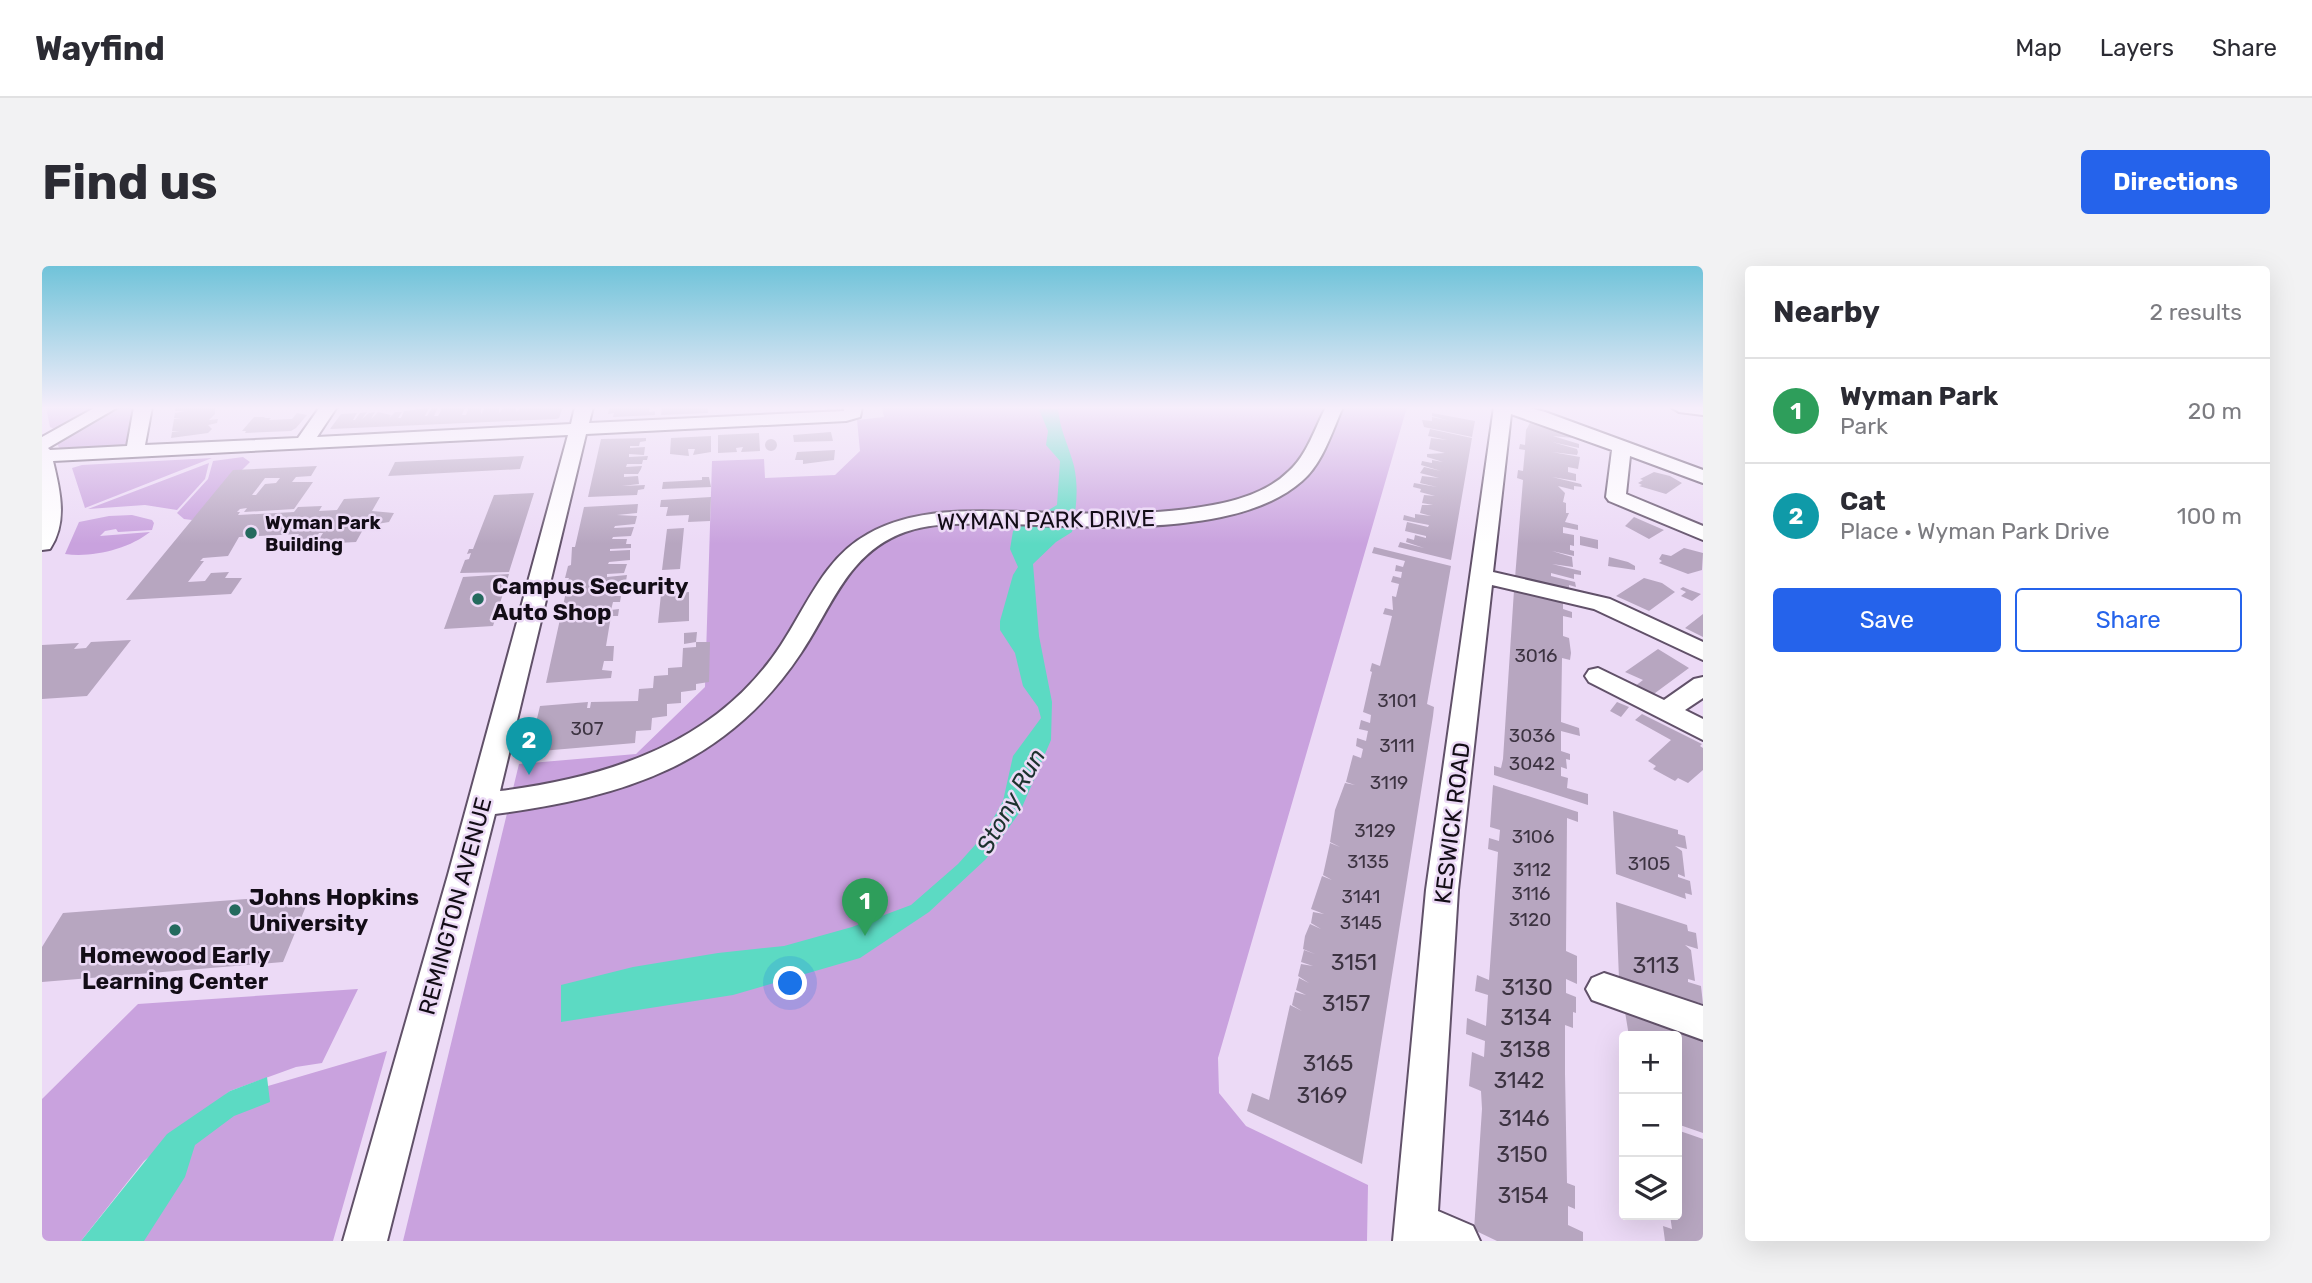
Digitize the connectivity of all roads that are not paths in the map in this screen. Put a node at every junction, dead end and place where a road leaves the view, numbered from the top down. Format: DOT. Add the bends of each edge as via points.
graph roads {
  1 [pos="42,452"];
  2 [pos="572,452"];
  3 [pos="1312,452"];
  4 [pos="1498,452"];
  5 [pos="1621,452"];
  6 [pos="1639,452"];
  7 [pos="1703,477"];
  8 [pos="1703,534"];
  9 [pos="42,544"];
  10 [pos="1483,576"];
  11 [pos="1703,652"];
  12 [pos="1598,676"];
  13 [pos="1703,685"];
  14 [pos="1665,712"];
  15 [pos="1703,731"];
  16 [pos="482,804"];
  17 [pos="1604,989"];
  18 [pos="1703,1023"];
  19 [pos="1415,1232"];
  20 [pos="365,1241"];
  21 [pos="1458,1241"];
  1 -- 9 [label="street" via="51,518"];
  2 -- 16 [label="street, REMINGTON AVENUE"];
  3 -- 16 [label="street, WYMAN PARK DRIVE" via="1280,489 1229,509 1151,518 934,520 882,535 859,549 829,581 766,685 723,726 641,772 592,788"];
  4 -- 10 [label="street, KESWICK ROAD"];
  5 -- 8 [label="street" via="1616,497"];
  6 -- 7 [label="street"];
  10 -- 11 [label="street" via="1602,604"];
  10 -- 19 [label="street, KESWICK ROAD" via="1442,890"];
  12 -- 14 [label="street"];
  13 -- 14 [label="street"];
  14 -- 15 [label="street"];
  16 -- 20 [label="street, REMINGTON AVENUE"];
  17 -- 18 [label="street"];
  19 -- 21 [label="street"];
}
